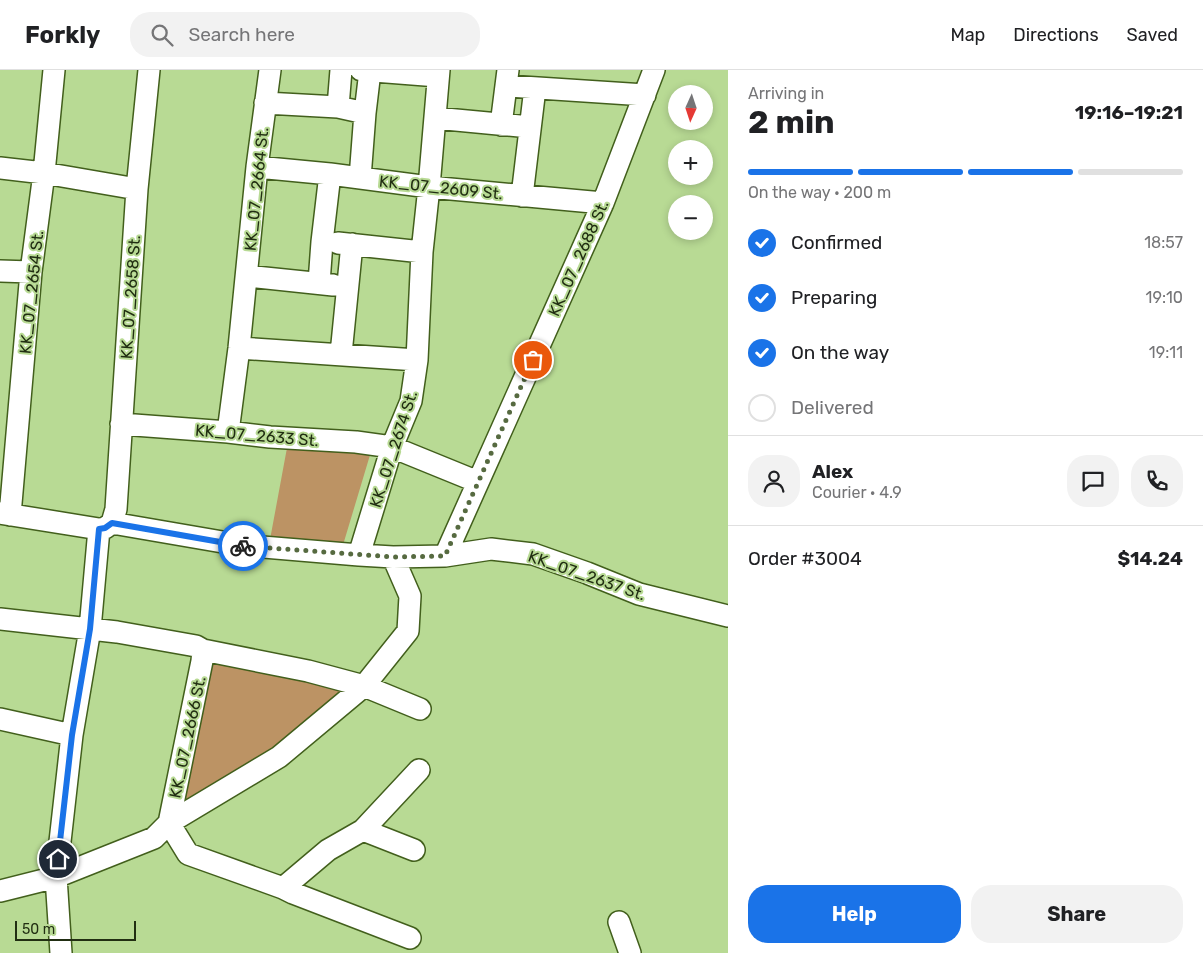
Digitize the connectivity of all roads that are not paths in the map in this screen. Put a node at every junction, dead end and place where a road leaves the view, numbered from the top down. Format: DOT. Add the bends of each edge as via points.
graph roads {
  1 [pos="54,70"];
  2 [pos="149,70"];
  3 [pos="270,70"];
  4 [pos="341,70"];
  5 [pos="654,70"];
  6 [pos="366,71"];
  7 [pos="438,73"];
  8 [pos="507,78"];
  9 [pos="535,88"];
  10 [pos="645,95"];
  11 [pos="265,102"];
  12 [pos="338,107"];
  13 [pos="365,113"];
  14 [pos="434,118"];
  15 [pos="501,125"];
  16 [pos="530,127"];
  17 [pos="258,167"];
  18 [pos="0,168"];
  19 [pos="44,173"];
  20 [pos="330,174"];
  21 [pos="360,178"];
  22 [pos="429,187"];
  23 [pos="137,189"];
  24 [pos="522,196"];
  25 [pos="603,203"];
  26 [pos="322,242"];
  27 [pos="352,244"];
  28 [pos="422,252"];
  29 [pos="0,271"];
  30 [pos="31,272"];
  31 [pos="247,276"];
  32 [pos="319,283"];
  33 [pos="348,287"];
  34 [pos="239,348"];
  35 [pos="342,354"];
  36 [pos="417,360"];
  37 [pos="10,405"];
  38 [pos="121,424"];
  39 [pos="228,432"];
  40 [pos="392,447"];
  41 [pos="478,482"];
  42 [pos="5,514"];
  43 [pos="106,526"];
  44 [pos="359,555"];
  45 [pos="445,556"];
  46 [pos="393,557"];
  47 [pos="728,616"];
  48 [pos="0,619"];
  49 [pos="90,629"];
  50 [pos="202,650"];
  51 [pos="364,686"];
  52 [pos="420,709"];
  53 [pos="0,719"];
  54 [pos="72,735"];
  55 [pos="418,770"];
  56 [pos="169,823"];
  57 [pos="362,830"];
  58 [pos="414,850"];
  59 [pos="56,877"];
  60 [pos="283,888"];
  61 [pos="0,891"];
  62 [pos="619,922"];
  63 [pos="410,938"];
  64 [pos="61,953"];
  65 [pos="630,953"];
  1 -- 19 [label="street, KK_07_2654 St."];
  2 -- 23 [label="street, KK_07_2658 St."];
  3 -- 11 [label="street, KK_07_2664 St."];
  4 -- 12 [label="street"];
  5 -- 10 [label="street, KK_07_2688 St."];
  6 -- 7 [label="street, KK_07_2674 St."];
  6 -- 13 [label="street, KK_07_2609 St."];
  7 -- 14 [label="street, KK_07_2674 St."];
  8 -- 9 [label="street"];
  8 -- 15 [label="street"];
  9 -- 10 [label="street"];
  9 -- 16 [label="street, KK_07_2609 St."];
  10 -- 25 [label="street, KK_07_2688 St."];
  11 -- 12 [label="street"];
  11 -- 17 [label="street, KK_07_2664 St."];
  12 -- 13 [label="street"];
  13 -- 21 [label="street, KK_07_2609 St."];
  14 -- 15 [label="street"];
  14 -- 22 [label="street, KK_07_2674 St."];
  15 -- 16 [label="street"];
  16 -- 24 [label="street, KK_07_2609 St."];
  17 -- 20 [label="street, KK_07_2609 St."];
  17 -- 31 [label="street, KK_07_2664 St."];
  18 -- 19 [label="street"];
  19 -- 23 [label="street"];
  19 -- 30 [label="street, KK_07_2654 St."];
  20 -- 21 [label="street, KK_07_2609 St."];
  20 -- 26 [label="street"];
  21 -- 22 [label="street, KK_07_2609 St."];
  22 -- 24 [label="street, KK_07_2609 St."];
  22 -- 28 [label="street, KK_07_2674 St."];
  23 -- 38 [label="street, KK_07_2658 St."];
  24 -- 25 [label="street, KK_07_2609 St."];
  25 -- 41 [label="street, KK_07_2688 St."];
  26 -- 27 [label="street"];
  26 -- 32 [label="street"];
  27 -- 28 [label="street"];
  27 -- 33 [label="street"];
  28 -- 36 [label="street, KK_07_2674 St."];
  29 -- 30 [label="street"];
  30 -- 37 [label="street, KK_07_2654 St."];
  31 -- 32 [label="street"];
  31 -- 34 [label="street, KK_07_2664 St."];
  32 -- 33 [label="street"];
  33 -- 35 [label="street"];
  34 -- 35 [label="street"];
  34 -- 39 [label="street, KK_07_2664 St."];
  35 -- 36 [label="street"];
  36 -- 40 [label="street, KK_07_2674 St." via="411,401"];
  37 -- 42 [label="street, KK_07_2654 St."];
  38 -- 39 [label="street, KK_07_2633 St."];
  38 -- 43 [label="street, KK_07_2658 St." via="116,509"];
  39 -- 40 [label="street, KK_07_2633 St."];
  40 -- 41 [label="street, KK_07_2633 St."];
  40 -- 44 [label="street, KK_07_2674 St."];
  41 -- 45 [label="street, KK_07_2688 St."];
  42 -- 43 [label="street, KK_07_2637 St."];
  43 -- 44 [label="street, KK_07_2637 St." via="240,546"];
  43 -- 49 [label="street, KK_07_2658 St."];
  44 -- 46 [label="street, KK_07_2637 St."];
  45 -- 46 [label="street, KK_07_2637 St."];
  45 -- 47 [label="street, KK_07_2637 St." via="491,549 533,554 639,594"];
  46 -- 51 [label="street" via="410,596 408,631"];
  48 -- 49 [label="street"];
  49 -- 50 [label="street" via="196,646"];
  49 -- 54 [label="street, KK_07_2658 St."];
  50 -- 51 [label="street" via="308,670"];
  50 -- 56 [label="street, KK_07_2666 St."];
  51 -- 52 [label="street"];
  51 -- 56 [label="street" via="279,757"];
  53 -- 54 [label="street"];
  54 -- 59 [label="street, KK_07_2658 St."];
  55 -- 57 [label="street"];
  56 -- 59 [label="street" via="154,838"];
  56 -- 60 [label="street" via="188,854"];
  57 -- 58 [label="street"];
  57 -- 60 [label="street" via="328,850"];
  59 -- 61 [label="street"];
  59 -- 64 [label="street, KK_07_2658 St."];
  60 -- 63 [label="street"];
  62 -- 65 [label="street"];
}
